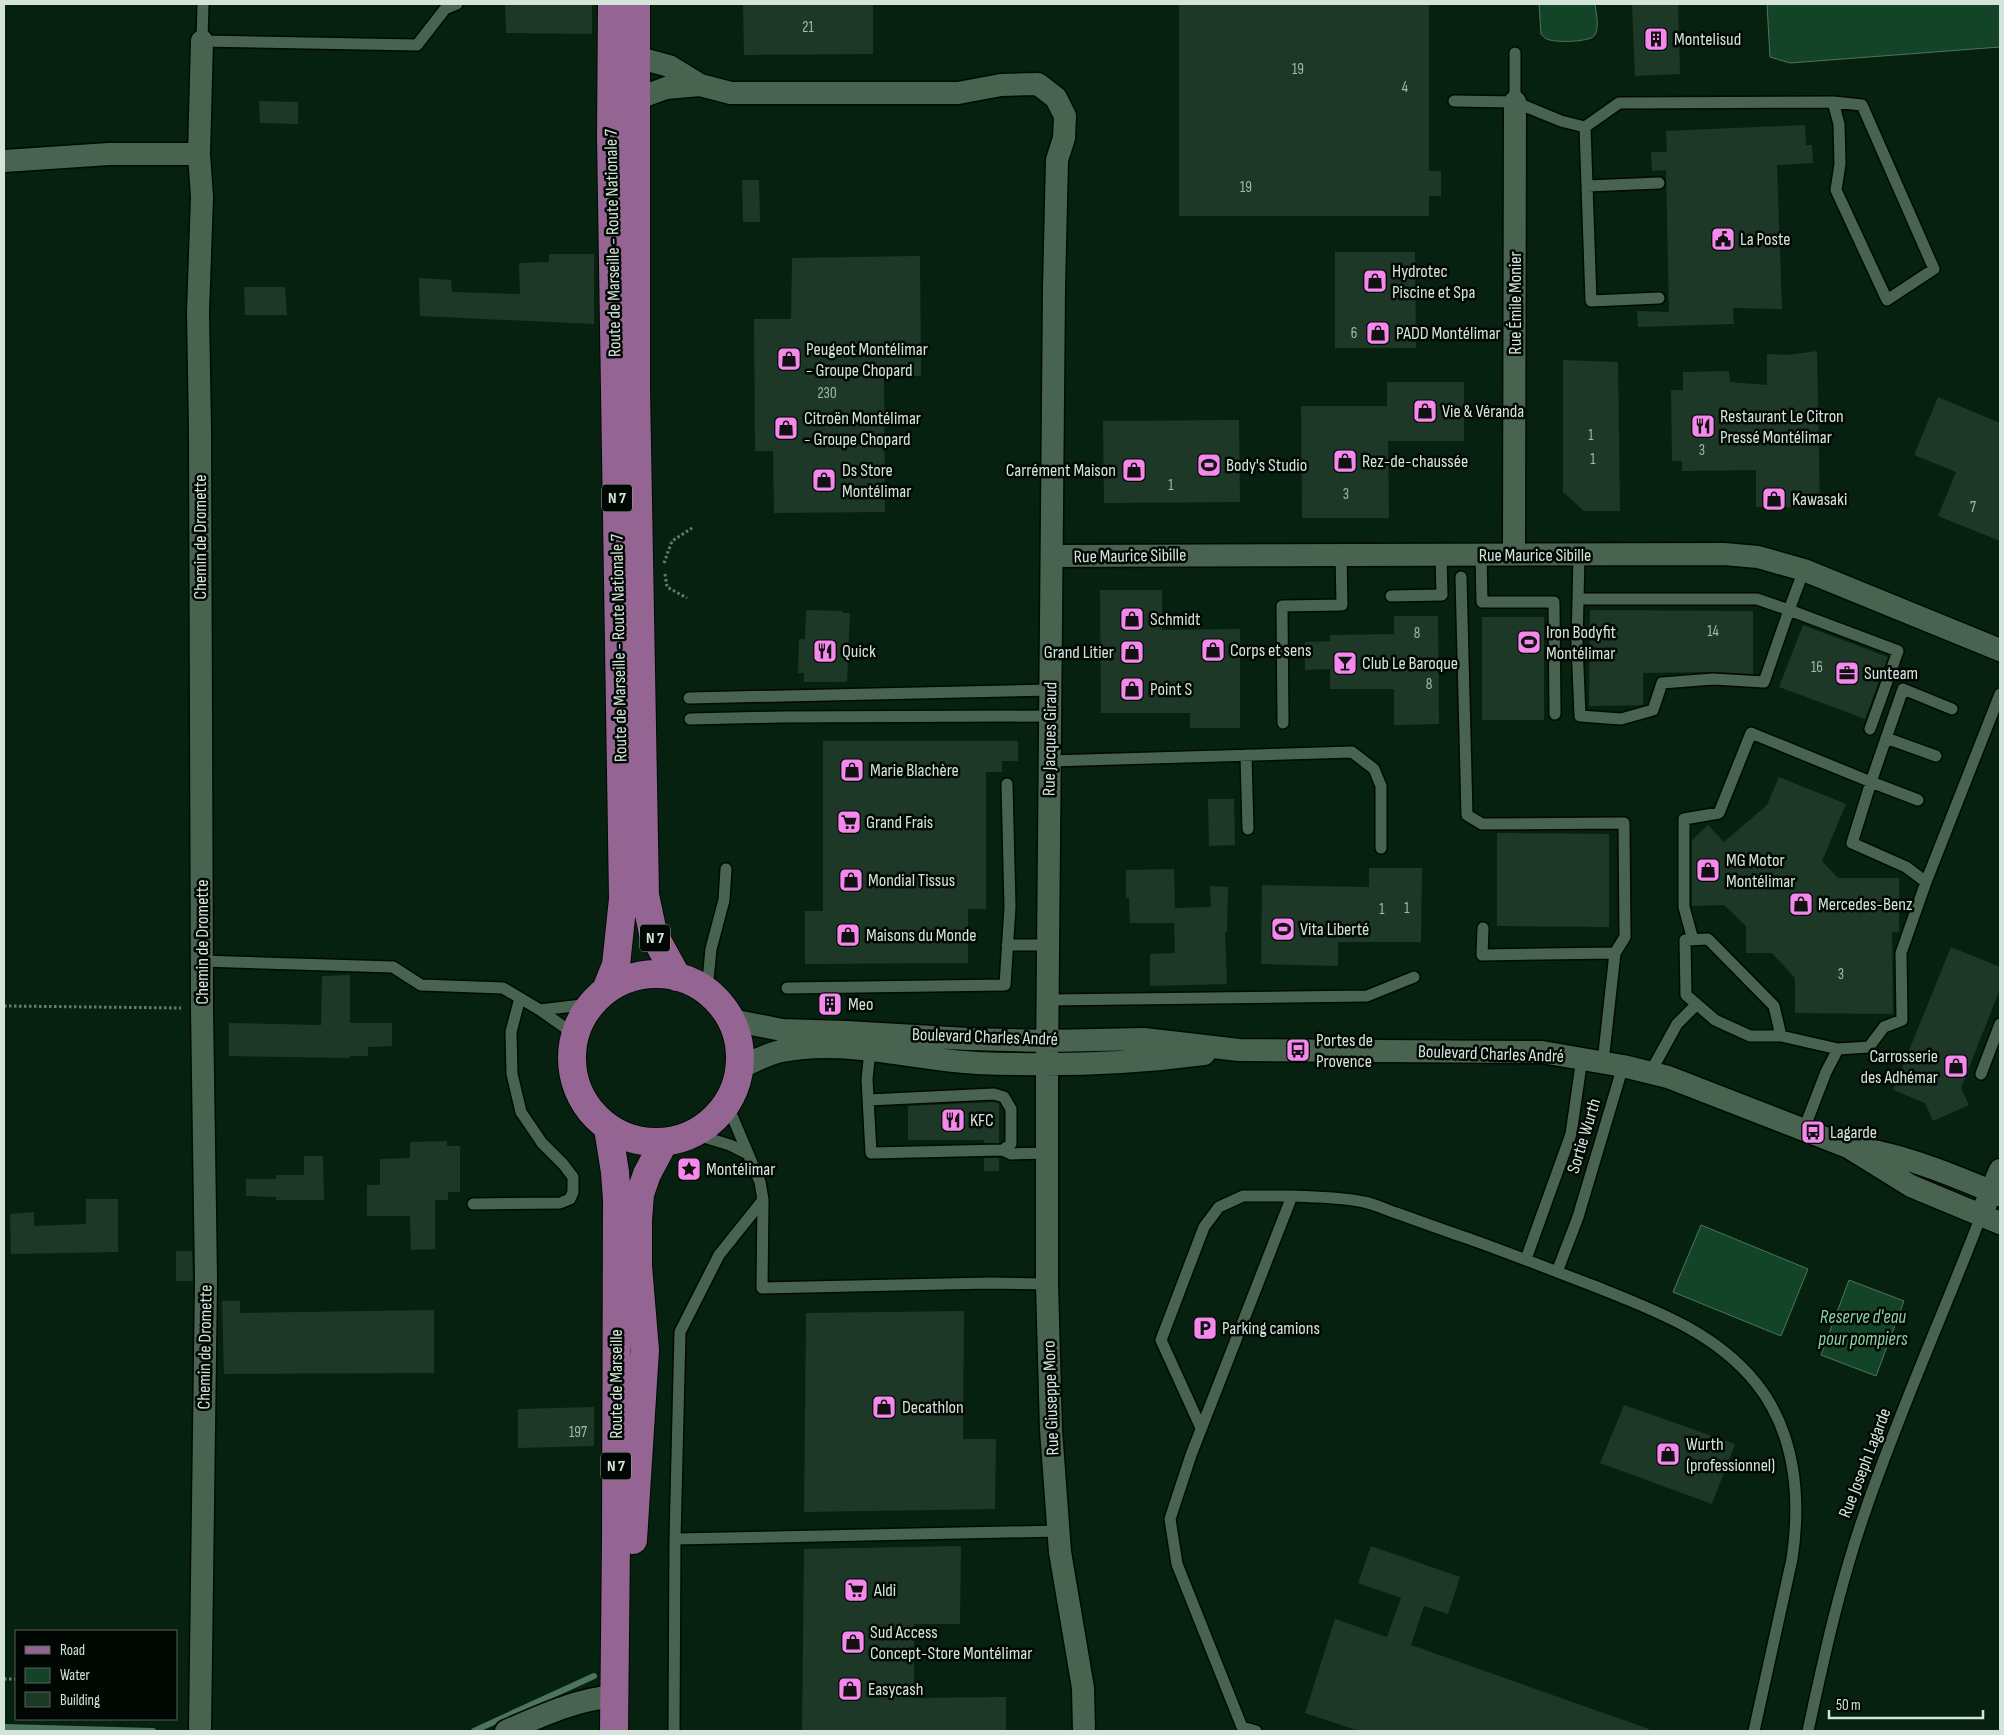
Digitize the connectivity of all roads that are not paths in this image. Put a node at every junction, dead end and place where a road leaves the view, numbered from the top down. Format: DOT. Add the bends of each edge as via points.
graph roads {
  1 [pos="203,4"];
  2 [pos="457,4"];
  3 [pos="612,4"];
  4 [pos="636,4"];
  5 [pos="202,41"];
  6 [pos="1515,52"];
  7 [pos="636,57"];
  8 [pos="700,85"];
  9 [pos="636,99"];
  10 [pos="1454,101"];
  11 [pos="1515,102"];
  12 [pos="1833,102"];
  13 [pos="1584,128"];
  14 [pos="199,154"];
  15 [pos="4,161"];
  16 [pos="1659,183"];
  17 [pos="1587,186"];
  18 [pos="1659,298"];
  19 [pos="1514,554"];
  20 [pos="1441,555"];
  21 [pos="1481,555"];
  22 [pos="1579,555"];
  23 [pos="1052,556"];
  24 [pos="1341,556"];
  25 [pos="1804,570"];
  26 [pos="1461,577"];
  27 [pos="1390,596"];
  28 [pos="1578,599"];
  29 [pos="1789,610"];
  30 [pos="2000,650"];
  31 [pos="1050,690"];
  32 [pos="2000,694"];
  33 [pos="690,698"];
  34 [pos="1952,709"];
  35 [pos="1555,714"];
  36 [pos="1050,716"];
  37 [pos="690,719"];
  38 [pos="1283,723"];
  39 [pos="1870,729"];
  40 [pos="1886,738"];
  41 [pos="1246,755"];
  42 [pos="1936,756"];
  43 [pos="1050,761"];
  44 [pos="1870,782"];
  45 [pos="1007,784"];
  46 [pos="1918,800"];
  47 [pos="1248,829"];
  48 [pos="1381,848"];
  49 [pos="726,869"];
  50 [pos="1926,882"];
  51 [pos="1483,928"];
  52 [pos="1693,940"];
  53 [pos="1048,945"];
  54 [pos="1007,946"];
  55 [pos="1614,953"];
  56 [pos="202,960"];
  57 [pos="677,976"];
  58 [pos="1414,977"];
  59 [pos="787,988"];
  60 [pos="707,991"];
  61 [pos="598,997"];
  62 [pos="520,998"];
  63 [pos="1048,1000"];
  64 [pos="1696,1005"];
  65 [pos="540,1010"];
  66 [pos="731,1020"];
  67 [pos="2000,1024"];
  68 [pos="574,1034"];
  69 [pos="1781,1036"];
  70 [pos="1838,1049"];
  71 [pos="1239,1050"];
  72 [pos="870,1051"];
  73 [pos="1047,1052"];
  74 [pos="1603,1062"];
  75 [pos="740,1068"];
  76 [pos="1650,1073"];
  77 [pos="1981,1074"];
  78 [pos="868,1100"];
  79 [pos="727,1104"];
  80 [pos="608,1128"];
  81 [pos="1804,1129"];
  82 [pos="694,1134"];
  83 [pos="664,1142"];
  84 [pos="1848,1147"];
  85 [pos="1003,1150"];
  86 [pos="1046,1153"];
  87 [pos="748,1154"];
  88 [pos="2000,1170"];
  89 [pos="1292,1196"];
  90 [pos="763,1200"];
  91 [pos="473,1204"];
  92 [pos="1993,1206"];
  93 [pos="1526,1259"];
  94 [pos="1557,1272"];
  95 [pos="1048,1284"];
  96 [pos="1201,1428"];
  97 [pos="1058,1532"];
  98 [pos="675,1539"];
  99 [pos="614,1696"];
  100 [pos="200,1731"];
  101 [pos="506,1731"];
  102 [pos="614,1731"];
  103 [pos="631,1731"];
  104 [pos="674,1731"];
  105 [pos="1084,1731"];
  106 [pos="1256,1731"];
  107 [pos="1754,1731"];
  108 [pos="1808,1731"];
  1 -- 5 [label="lane"];
  2 -- 5 [label="lane" via="445,9 417,45"];
  3 -- 61 [label="main road, Route de Marseille - Route Nationale 7 / N 7" via="611,136 623,899 616,965"];
  4 -- 7 [label="main road, Route de Marseille - Route Nationale 7 / N 7"];
  5 -- 14 [label="street, Chemin de Dromette"];
  6 -- 11 [label="lane, Rue Émile Monier"];
  7 -- 8 [label="street" via="669,66"];
  7 -- 9 [label="main road, Route de Marseille - Route Nationale 7 / N 7"];
  8 -- 9 [label="street" via="666,88"];
  8 -- 23 [label="street, Rue Jacques Giraud" via="731,93 958,93 1001,85 1038,84 1056,98 1065,116 1064,138 1057,160"];
  9 -- 57 [label="main road, Route de Marseille - Route Nationale 7 / N 7" via="636,389 645,896 653,934"];
  10 -- 11 [label="lane"];
  11 -- 13 [label="lane"];
  11 -- 19 [label="street, Rue Émile Monier"];
  12 -- 12 [label="lane" via="1838,124 1840,164 1836,190 1887,300 1934,270 1862,105"];
  12 -- 13 [label="lane" via="1619,103"];
  13 -- 17 [label="lane"];
  14 -- 15 [label="street" via="109,154"];
  14 -- 56 [label="street, Chemin de Dromette" via="202,197 198,312"];
  16 -- 17 [label="lane"];
  17 -- 18 [label="lane" via="1591,301"];
  19 -- 21 [label="street, Rue Maurice Sibille"];
  19 -- 22 [label="street, Rue Maurice Sibille"];
  20 -- 21 [label="street, Rue Maurice Sibille"];
  20 -- 24 [label="street, Rue Maurice Sibille"];
  20 -- 27 [label="lane" via="1442,595"];
  21 -- 35 [label="lane" via="1482,602 1554,602"];
  22 -- 25 [label="street, Rue Maurice Sibille" via="1724,554 1758,557"];
  22 -- 28 [label="lane"];
  23 -- 24 [label="street, Rue Maurice Sibille"];
  23 -- 31 [label="street, Rue Jacques Giraud"];
  24 -- 38 [label="lane" via="1342,605 1282,606"];
  25 -- 29 [label="lane"];
  25 -- 30 [label="street, Rue Maurice Sibille"];
  26 -- 55 [label="lane" via="1467,815 1482,824 1624,823 1625,937"];
  28 -- 29 [label="lane" via="1757,599"];
  28 -- 29 [label="lane" via="1580,716 1621,719 1653,710 1662,683 1713,679 1764,682"];
  29 -- 39 [label="lane" via="1898,651"];
  31 -- 33 [label="lane"];
  31 -- 36 [label="street, Rue Jacques Giraud"];
  32 -- 50 [label="lane"];
  34 -- 40 [label="lane" via="1903,690"];
  36 -- 37 [label="lane"];
  36 -- 43 [label="street, Rue Jacques Giraud"];
  40 -- 42 [label="lane"];
  40 -- 44 [label="lane"];
  41 -- 43 [label="lane"];
  41 -- 47 [label="lane"];
  41 -- 48 [label="lane" via="1352,752 1374,769 1381,786"];
  43 -- 53 [label="street, Rue Jacques Giraud"];
  44 -- 46 [label="lane"];
  44 -- 50 [label="lane" via="1852,843 1906,867"];
  44 -- 52 [label="lane" via="1751,733 1719,813 1684,819 1684,907"];
  45 -- 54 [label="lane" via="1010,907"];
  49 -- 60 [label="lane" via="724,900 711,949"];
  50 -- 70 [label="lane" via="1901,952 1902,1020 1884,1027 1869,1047"];
  51 -- 55 [label="lane" via="1482,955"];
  52 -- 64 [label="lane" via="1685,940 1686,995"];
  52 -- 69 [label="lane" via="1708,939 1774,1006"];
  53 -- 54 [label="lane"];
  53 -- 63 [label="street, Rue Jacques Giraud"];
  54 -- 59 [label="lane" via="1005,985"];
  55 -- 74 [label="lane"];
  56 -- 62 [label="lane" via="393,967 421,985 503,988"];
  56 -- 100 [label="street, Chemin de Dromette" via="206,1279"];
  57 -- 60 [label="main road"];
  57 -- 61 [label="main road" via="652,974 628,978"];
  58 -- 63 [label="lane" via="1367,996"];
  60 -- 66 [label="main road"];
  61 -- 65 [label="lane"];
  61 -- 68 [label="main road"];
  62 -- 65 [label="lane"];
  62 -- 91 [label="lane" via="511,1032 512,1074 521,1112 542,1143 573,1177 573,1192 570,1199 560,1203"];
  63 -- 73 [label="street, Rue Jacques Giraud"];
  64 -- 69 [label="lane" via="1714,1020 1750,1036"];
  64 -- 76 [label="lane" via="1677,1024"];
  65 -- 68 [label="lane"];
  66 -- 73 [label="street, Boulevard Charles André" via="782,1030 968,1039"];
  66 -- 75 [label="main road" via="740,1051"];
  67 -- 77 [label="lane"];
  68 -- 80 [label="main road" via="571,1070 576,1087 583,1103"];
  69 -- 70 [label="lane"];
  70 -- 81 [label="lane"];
  71 -- 73 [label="street, Boulevard Charles André" via="1149,1061"];
  71 -- 73 [label="street, Boulevard Charles André" via="1144,1039"];
  71 -- 74 [label="street, Boulevard Charles André" via="1542,1052"];
  72 -- 73 [label="street, Boulevard Charles André" via="978,1063"];
  72 -- 75 [label="street, Boulevard Charles André" via="804,1047 779,1051"];
  72 -- 78 [label="lane"];
  73 -- 86 [label="street, Rue Giuseppe Moro"];
  74 -- 76 [label="street, Boulevard Charles André"];
  74 -- 93 [label="lane" via="1570,1134"];
  74 -- 94 [label="lane, Sortie Wurth" via="1578,1217"];
  75 -- 79 [label="main road"];
  76 -- 81 [label="street, Boulevard Charles André"];
  78 -- 85 [label="lane" via="871,1153"];
  78 -- 85 [label="lane" via="994,1094 1004,1097 1011,1109 1011,1144"];
  79 -- 82 [label="main road"];
  79 -- 87 [label="lane"];
  80 -- 83 [label="main road" via="625,1138"];
  80 -- 99 [label="main road, Route de Marseille / N 7" via="617,1200"];
  81 -- 84 [label="street, Boulevard Charles André"];
  82 -- 83 [label="main road"];
  82 -- 87 [label="lane"];
  83 -- 103 [label="main road, Route de Marseille / N 7" via="640,1194 638,1220 645,1350 634,1532"];
  84 -- 92 [label="street, Boulevard Charles André" via="1922,1165"];
  84 -- 92 [label="street, Boulevard Charles André" via="1911,1186 1928,1182"];
  85 -- 86 [label="lane" via="1011,1154"];
  86 -- 95 [label="street, Rue Giuseppe Moro"];
  87 -- 90 [label="lane" via="760,1182"];
  88 -- 92 [label="street"];
  89 -- 93 [label="lane" via="1363,1201"];
  89 -- 96 [label="lane"];
  89 -- 96 [label="lane" via="1243,1196 1218,1207 1204,1227 1161,1340"];
  90 -- 95 [label="lane" via="762,1288"];
  90 -- 98 [label="lane" via="719,1255 680,1332"];
  92 -- 108 [label="lane, Rue Joseph Lagarde" via="1865,1511 1833,1618"];
  93 -- 94 [label="lane"];
  94 -- 107 [label="lane" via="1686,1325 1707,1338 1731,1356 1757,1384 1784,1432 1796,1493 1796,1532"];
  95 -- 97 [label="street, Rue Giuseppe Moro" via="1051,1430"];
  96 -- 106 [label="lane" via="1170,1519 1177,1564 1242,1727"];
  97 -- 98 [label="lane"];
  97 -- 105 [label="street, Rue Giuseppe Moro" via="1083,1688"];
  98 -- 104 [label="lane"];
  99 -- 101 [label="street" via="587,1699 558,1708"];
  99 -- 102 [label="main road, Route de Marseille / N 7"];
}
